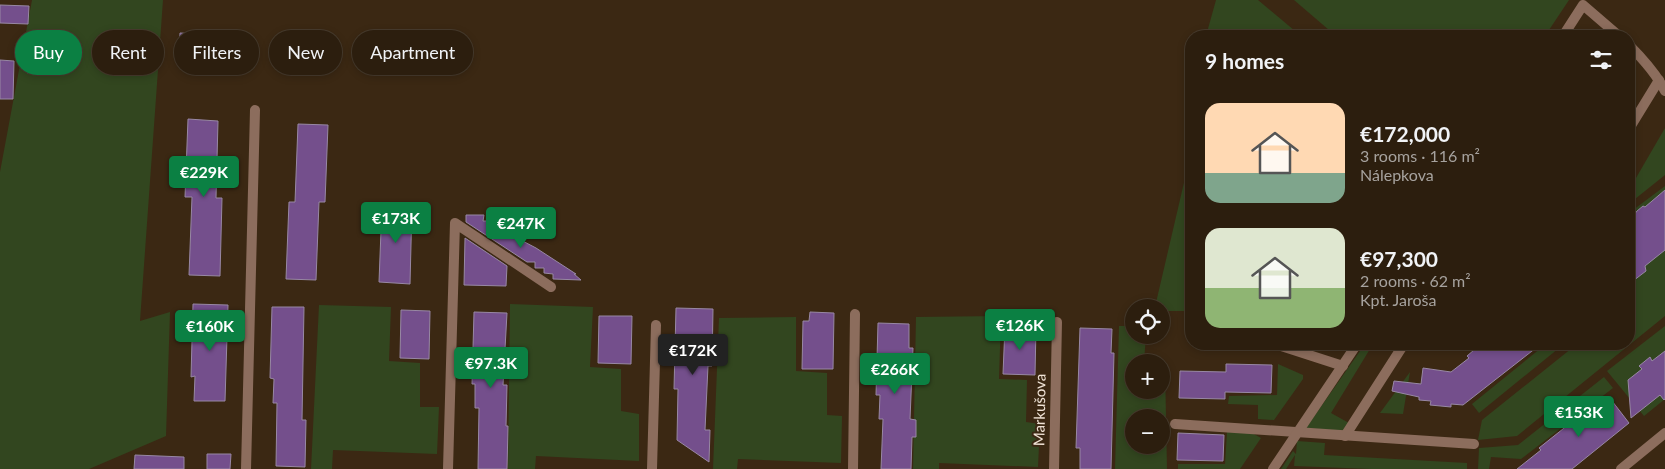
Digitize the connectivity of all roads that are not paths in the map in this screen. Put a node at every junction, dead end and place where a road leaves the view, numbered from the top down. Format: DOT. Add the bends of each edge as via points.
graph roads {
  1 [pos="1567,30"];
  2 [pos="1612,30"];
  3 [pos="1635,51"];
  4 [pos="1659,80"];
  5 [pos="1665,91"];
  6 [pos="255,110"];
  7 [pos="1635,119"];
  8 [pos="551,287"];
  9 [pos="855,314"];
  10 [pos="1057,322"];
  11 [pos="656,325"];
  12 [pos="1293,350"];
  13 [pos="1353,350"];
  14 [pos="1400,350"];
  15 [pos="1342,366"];
  16 [pos="1176,424"];
  17 [pos="1297,432"];
  18 [pos="1665,434"];
  19 [pos="1345,436"];
  20 [pos="1474,444"];
  21 [pos="246,469"];
  22 [pos="448,469"];
  23 [pos="652,469"];
  24 [pos="853,469"];
  25 [pos="1054,469"];
  26 [pos="1273,469"];
  27 [pos="1621,469"];
  1 -- 2 [label="street" via="1583,5"];
  3 -- 4 [label="street"];
  4 -- 5 [label="street"];
  4 -- 7 [label="street"];
  6 -- 21 [label="street"];
  8 -- 22 [label="street" via="455,223"];
  9 -- 24 [label="street"];
  10 -- 25 [label="street, Markušova"];
  11 -- 23 [label="street"];
  12 -- 15 [label="street"];
  13 -- 15 [label="street"];
  14 -- 19 [label="street"];
  15 -- 17 [label="street"];
  16 -- 17 [label="street"];
  17 -- 19 [label="street"];
  17 -- 26 [label="street"];
  18 -- 27 [label="street"];
  19 -- 20 [label="street"];
}
